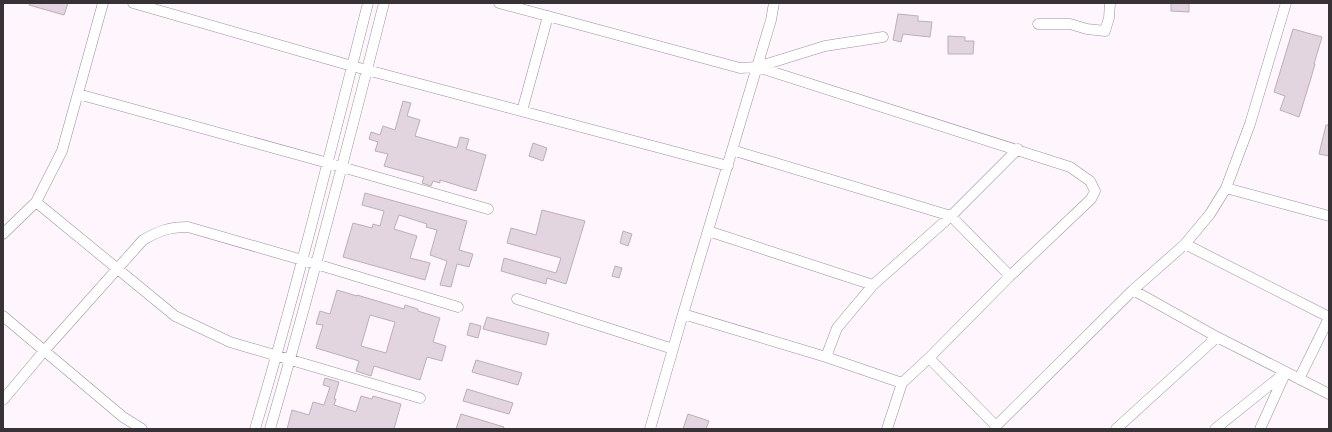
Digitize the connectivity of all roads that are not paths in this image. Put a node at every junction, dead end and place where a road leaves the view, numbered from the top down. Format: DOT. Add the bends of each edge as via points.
graph roads {
  1 [pos="103,3"];
  2 [pos="133,3"];
  3 [pos="368,3"];
  4 [pos="384,3"];
  5 [pos="498,3"];
  6 [pos="774,3"];
  7 [pos="1110,3"];
  8 [pos="1286,3"];
  9 [pos="548,16"];
  10 [pos="1038,24"];
  11 [pos="883,36"];
  12 [pos="352,66"];
  13 [pos="757,67"];
  14 [pos="367,70"];
  15 [pos="78,94"];
  16 [pos="522,111"];
  17 [pos="732,150"];
  18 [pos="1018,150"];
  19 [pos="328,163"];
  20 [pos="728,166"];
  21 [pos="342,167"];
  22 [pos="1226,188"];
  23 [pos="36,202"];
  24 [pos="488,209"];
  25 [pos="951,216"];
  26 [pos="1329,216"];
  27 [pos="708,231"];
  28 [pos="3,234"];
  29 [pos="1185,244"];
  30 [pos="302,260"];
  31 [pos="316,264"];
  32 [pos="117,267"];
  33 [pos="1010,276"];
  34 [pos="872,285"];
  35 [pos="1133,290"];
  36 [pos="517,299"];
  37 [pos="458,307"];
  38 [pos="683,314"];
  39 [pos="3,316"];
  40 [pos="1329,317"];
  41 [pos="1218,337"];
  42 [pos="673,349"];
  43 [pos="44,351"];
  44 [pos="276,356"];
  45 [pos="826,357"];
  46 [pos="929,358"];
  47 [pos="290,360"];
  48 [pos="1286,372"];
  49 [pos="1299,379"];
  50 [pos="902,383"];
  51 [pos="1329,394"];
  52 [pos="420,398"];
  53 [pos="3,400"];
  54 [pos="996,428"];
  55 [pos="142,429"];
  56 [pos="255,429"];
  57 [pos="270,429"];
  58 [pos="650,429"];
  59 [pos="887,429"];
  60 [pos="1116,429"];
  61 [pos="1215,429"];
  62 [pos="1260,429"];
  1 -- 15 [label="street"];
  2 -- 12 [label="street"];
  3 -- 12 [label="street"];
  4 -- 14 [label="street"];
  5 -- 9 [label="street"];
  6 -- 13 [label="street"];
  7 -- 10 [label="street" via="1105,31 1070,24"];
  8 -- 22 [label="street" via="1250,124"];
  9 -- 13 [label="street" via="740,68"];
  9 -- 16 [label="street"];
  11 -- 13 [label="street" via="825,46"];
  12 -- 14 [label="street"];
  12 -- 19 [label="street"];
  13 -- 17 [label="street"];
  13 -- 18 [label="street"];
  14 -- 16 [label="street"];
  14 -- 21 [label="street"];
  15 -- 19 [label="street"];
  15 -- 23 [label="street" via="62,151"];
  16 -- 20 [label="street"];
  17 -- 20 [label="street"];
  17 -- 25 [label="street"];
  18 -- 25 [label="street"];
  18 -- 33 [label="street" via="1070,167 1090,181 1094,191 1091,199"];
  19 -- 21 [label="street"];
  19 -- 30 [label="street"];
  20 -- 27 [label="street"];
  21 -- 24 [label="street"];
  21 -- 31 [label="street"];
  22 -- 26 [label="street"];
  22 -- 29 [label="street" via="1210,214"];
  23 -- 28 [label="street"];
  23 -- 32 [label="street"];
  25 -- 33 [label="street"];
  25 -- 34 [label="street"];
  27 -- 34 [label="street"];
  27 -- 38 [label="street"];
  29 -- 35 [label="street"];
  29 -- 40 [label="street"];
  30 -- 31 [label="street"];
  30 -- 32 [label="street" via="188,227 174,227 143,240"];
  30 -- 44 [label="street"];
  31 -- 37 [label="street"];
  31 -- 47 [label="street"];
  32 -- 43 [label="street"];
  32 -- 44 [label="street" via="175,316 230,342"];
  33 -- 46 [label="street"];
  34 -- 45 [label="street" via="837,328"];
  35 -- 41 [label="street"];
  35 -- 54 [label="street"];
  36 -- 42 [label="street"];
  38 -- 42 [label="street"];
  38 -- 45 [label="street"];
  39 -- 43 [label="street"];
  40 -- 49 [label="street"];
  41 -- 48 [label="street"];
  41 -- 60 [label="street"];
  42 -- 58 [label="street"];
  43 -- 53 [label="street"];
  43 -- 55 [label="street" via="123,417"];
  44 -- 47 [label="street"];
  44 -- 56 [label="street"];
  45 -- 50 [label="street"];
  46 -- 50 [label="street"];
  46 -- 54 [label="street"];
  47 -- 52 [label="street"];
  47 -- 57 [label="street"];
  48 -- 49 [label="street"];
  48 -- 61 [label="street"];
  48 -- 62 [label="street"];
  49 -- 51 [label="street"];
  50 -- 59 [label="street"];
}
